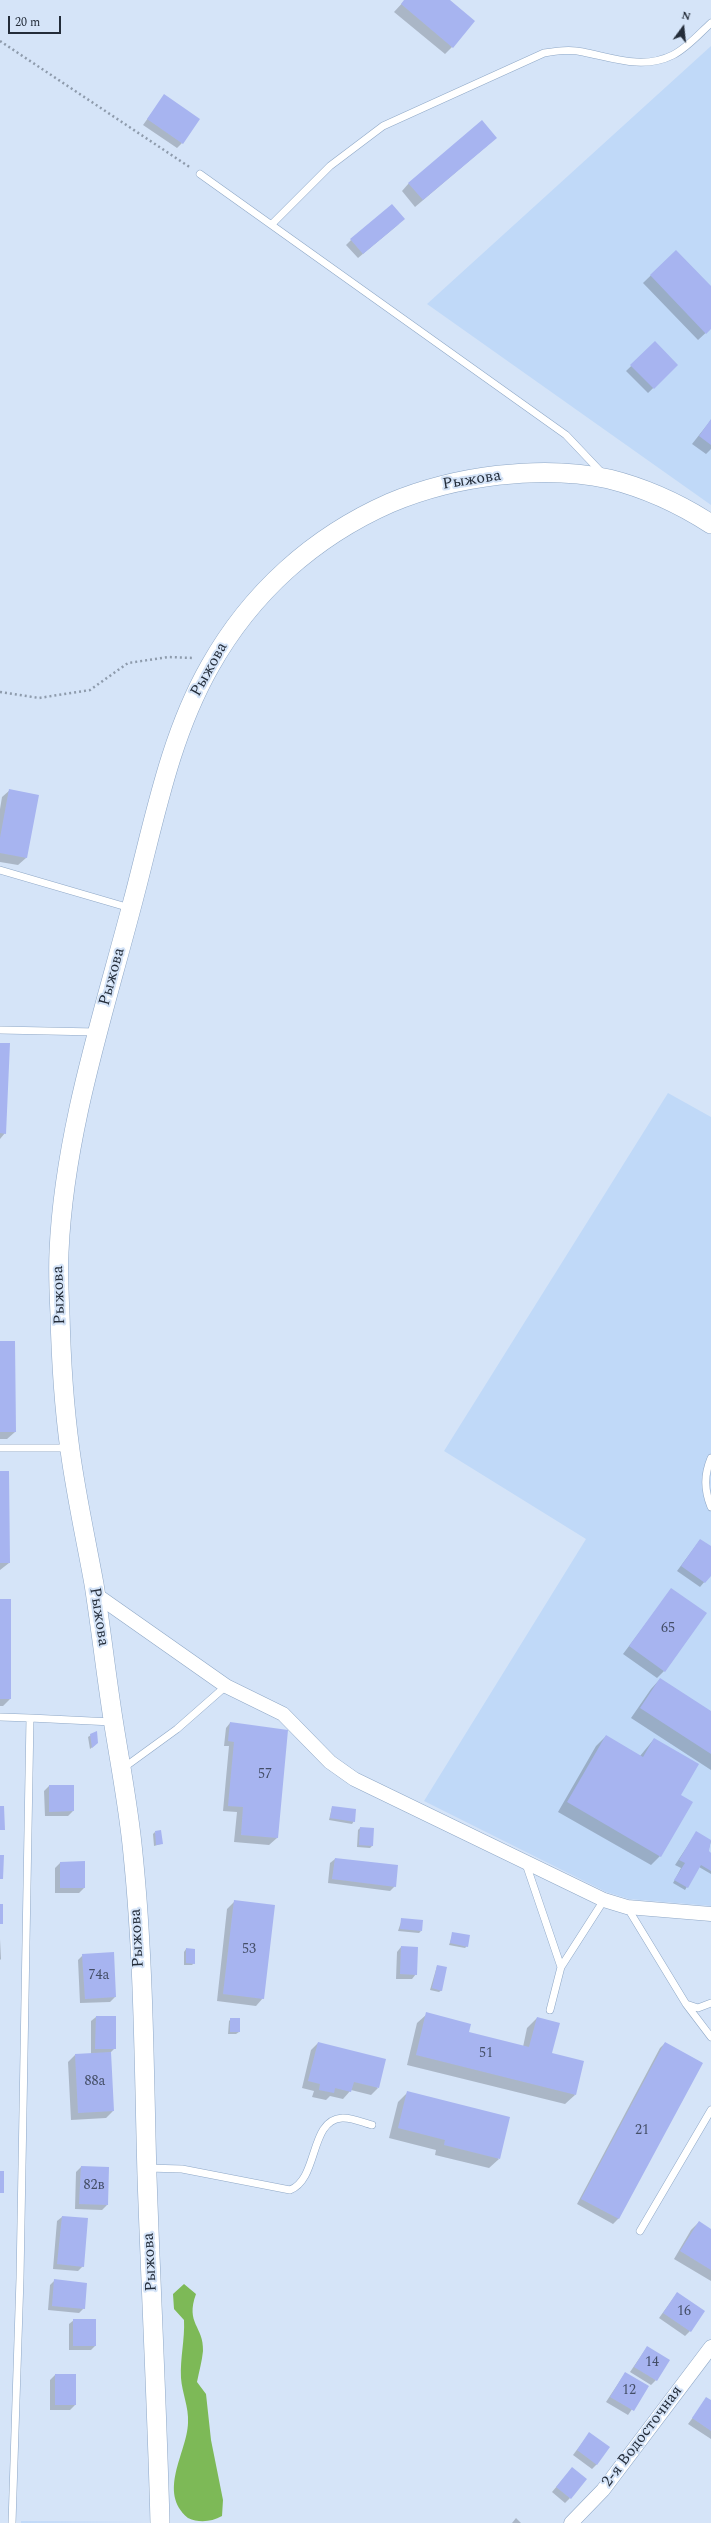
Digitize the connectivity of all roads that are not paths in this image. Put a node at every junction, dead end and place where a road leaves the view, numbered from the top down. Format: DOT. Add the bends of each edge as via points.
graph roads {
  1 [pos="711,23"];
  2 [pos="200,174"];
  3 [pos="272,224"];
  4 [pos="608,479"];
  5 [pos="711,524"];
  6 [pos="0,870"];
  7 [pos="131,908"];
  8 [pos="0,1030"];
  9 [pos="99,1032"];
  10 [pos="0,1448"];
  11 [pos="70,1448"];
  12 [pos="711,1458"];
  13 [pos="711,1507"];
  14 [pos="95,1594"];
  15 [pos="226,1686"];
  16 [pos="0,1717"];
  17 [pos="30,1718"];
  18 [pos="114,1722"];
  19 [pos="122,1769"];
  20 [pos="526,1863"];
  21 [pos="604,1900"];
  22 [pos="627,1907"];
  23 [pos="711,1914"];
  24 [pos="561,1967"];
  25 [pos="711,2003"];
  26 [pos="686,2004"];
  27 [pos="550,2010"];
  28 [pos="711,2037"];
  29 [pos="711,2110"];
  30 [pos="372,2125"];
  31 [pos="147,2168"];
  32 [pos="640,2231"];
  33 [pos="711,2348"];
  34 [pos="12,2523"];
  35 [pos="160,2523"];
  36 [pos="571,2523"];
  1 -- 3 [label="lane" via="674,54 659,60 611,60 583,52 561,50 544,53 446,97 383,126 330,166"];
  2 -- 3 [label="lane"];
  3 -- 4 [label="lane" via="566,435"];
  4 -- 5 [label="street, Рыжова" via="656,494"];
  4 -- 7 [label="street, Рыжова" via="571,474 492,476 452,482 417,492 337,530 291,565 246,613 214,660 188,713 168,768"];
  6 -- 7 [label="lane"];
  7 -- 9 [label="street, Рыжова"];
  8 -- 9 [label="lane"];
  9 -- 11 [label="street, Рыжова" via="70,1155 58,1252 60,1322"];
  10 -- 11 [label="lane"];
  11 -- 14 [label="street, Рыжова"];
  12 -- 13 [label="lane" via="706,1470 705,1491"];
  14 -- 15 [label="street"];
  14 -- 18 [label="street, Рыжова"];
  15 -- 19 [label="lane" via="177,1730"];
  15 -- 20 [label="street" via="283,1714 330,1762 354,1779"];
  16 -- 17 [label="lane"];
  17 -- 18 [label="lane"];
  17 -- 34 [label="lane" via="20,2270"];
  18 -- 19 [label="street, Рыжова"];
  19 -- 31 [label="street, Рыжова" via="133,1854 140,1952"];
  20 -- 21 [label="street"];
  20 -- 24 [label="lane"];
  21 -- 22 [label="street"];
  21 -- 24 [label="lane"];
  22 -- 23 [label="street"];
  22 -- 26 [label="lane"];
  24 -- 27 [label="lane"];
  25 -- 26 [label="lane" via="698,2008"];
  26 -- 28 [label="lane"];
  29 -- 32 [label="lane"];
  30 -- 31 [label="lane" via="342,2118 329,2123 321,2133 305,2178 299,2187 290,2190 182,2169"];
  31 -- 35 [label="street, Рыжова" via="157,2384"];
  33 -- 36 [label="street, 2-я Водосточная" via="603,2490"];
}
